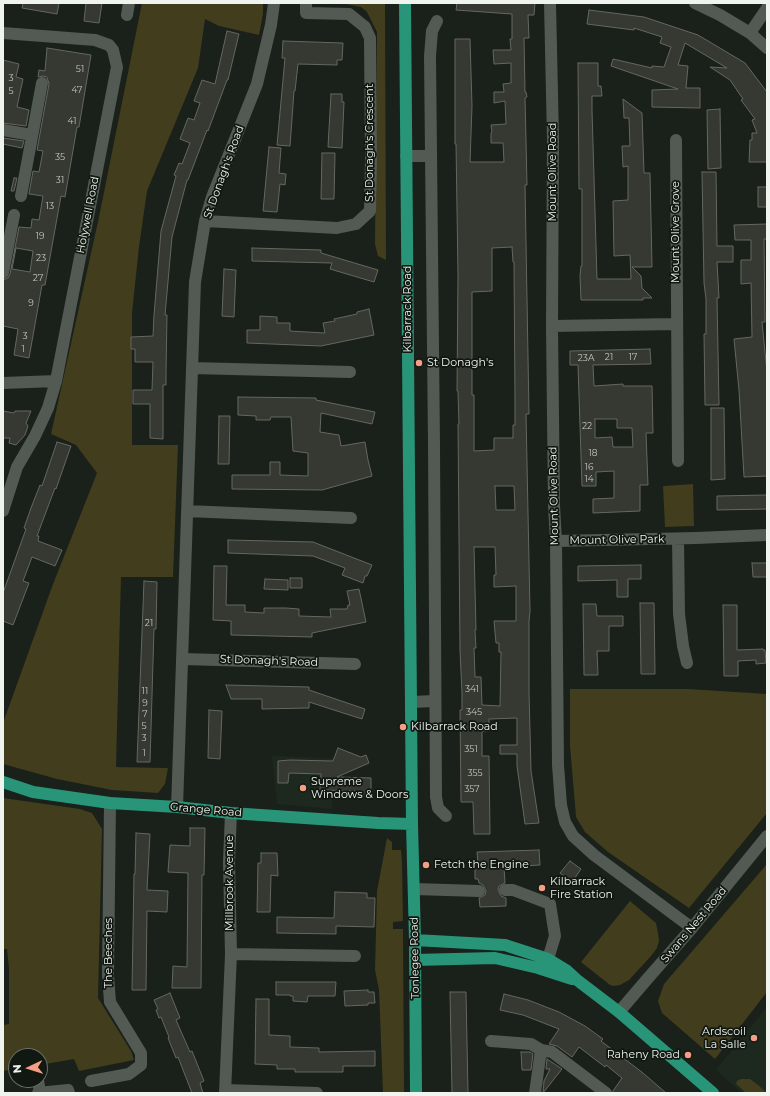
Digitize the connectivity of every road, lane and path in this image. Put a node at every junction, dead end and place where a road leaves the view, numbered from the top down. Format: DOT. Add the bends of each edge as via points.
graph roads {
  1 [pos="274,3"];
  2 [pos="306,3"];
  3 [pos="405,3"];
  4 [pos="550,3"];
  5 [pos="695,3"];
  6 [pos="767,8"];
  7 [pos="437,21"];
  8 [pos="3,33"];
  9 [pos="750,33"];
  10 [pos="767,48"];
  11 [pos="42,83"];
  12 [pos="3,130"];
  13 [pos="32,135"];
  14 [pos="676,140"];
  15 [pos="406,156"];
  16 [pos="431,156"];
  17 [pos="21,196"];
  18 [pos="14,215"];
  19 [pos="205,221"];
  20 [pos="3,273"];
  21 [pos="676,324"];
  22 [pos="552,326"];
  23 [pos="192,368"];
  24 [pos="350,372"];
  25 [pos="56,381"];
  26 [pos="3,383"];
  27 [pos="678,461"];
  28 [pos="3,511"];
  29 [pos="187,511"];
  30 [pos="352,518"];
  31 [pos="767,534"];
  32 [pos="678,539"];
  33 [pos="556,541"];
  34 [pos="183,659"];
  35 [pos="688,663"];
  36 [pos="354,664"];
  37 [pos="435,701"];
  38 [pos="411,702"];
  39 [pos="3,782"];
  40 [pos="110,803"];
  41 [pos="177,807"];
  42 [pos="231,812"];
  43 [pos="446,816"];
  44 [pos="412,824"];
  45 [pos="767,836"];
  46 [pos="414,889"];
  47 [pos="505,890"];
  48 [pos="479,891"];
  49 [pos="692,928"];
  50 [pos="415,940"];
  51 [pos="231,954"];
  52 [pos="355,956"];
  53 [pos="548,958"];
  54 [pos="415,960"];
  55 [pos="577,980"];
  56 [pos="619,1012"];
  57 [pos="491,1041"];
  58 [pos="541,1050"];
  59 [pos="91,1081"];
  60 [pos="706,1091"];
  61 [pos="225,1092"];
  62 [pos="39,1093"];
  63 [pos="69,1093"];
  64 [pos="317,1093"];
  65 [pos="416,1093"];
  66 [pos="535,1093"];
  67 [pos="606,1093"];
  1 -- 19 [label="street, St Donagh's Road" via="257,84"];
  2 -- 19 [label="street, St Donagh's Crescent" via="306,13 349,14 365,27 370,38 370,211 356,224 337,228"];
  3 -- 15 [label="main road, Kilbarrack Road"];
  4 -- 22 [label="street, Mount Olive Road" via="553,139"];
  5 -- 9 [label="street"];
  6 -- 9 [label="street"];
  7 -- 16 [label="street" via="432,32 430,56"];
  8 -- 25 [label="street, Holywell Road" via="96,40 109,45 117,67"];
  9 -- 10 [label="street"];
  11 -- 13 [label="street"];
  12 -- 13 [label="street"];
  13 -- 17 [label="street"];
  14 -- 21 [label="street, Mount Olive Grove"];
  15 -- 16 [label="street"];
  15 -- 38 [label="main road, Kilbarrack Road"];
  16 -- 37 [label="street"];
  18 -- 20 [label="street"];
  19 -- 23 [label="street, St Donagh's Road" via="196,282"];
  21 -- 22 [label="street"];
  21 -- 27 [label="street, Mount Olive Grove"];
  22 -- 33 [label="street, Mount Olive Road"];
  23 -- 24 [label="street"];
  23 -- 29 [label="street, St Donagh's Road"];
  25 -- 26 [label="street"];
  25 -- 28 [label="street, Holywell Road" via="36,436 17,467"];
  29 -- 30 [label="street"];
  29 -- 34 [label="street, St Donagh's Road"];
  31 -- 32 [label="street, Mount Olive Park"];
  32 -- 33 [label="street, Mount Olive Park"];
  32 -- 35 [label="street, Mount Olive Park" via="679,614"];
  33 -- 49 [label="street, Mount Olive Road" via="558,765 561,805 566,822 573,836 594,855"];
  34 -- 36 [label="street, St Donagh's Road"];
  34 -- 41 [label="street, St Donagh's Road"];
  37 -- 38 [label="street"];
  37 -- 43 [label="street" via="436,797 438,808"];
  38 -- 44 [label="main road, Kilbarrack Road"];
  39 -- 40 [label="main road, Grange Road" via="33,792"];
  40 -- 41 [label="main road, Grange Road"];
  40 -- 59 [label="street, The Beeches" via="110,1002 141,1053 141,1065 129,1074"];
  41 -- 42 [label="main road, Grange Road"];
  42 -- 44 [label="main road, Grange Road"];
  42 -- 51 [label="street, Millbrook Avenue"];
  44 -- 46 [label="main road, Tonlegee Road"];
  45 -- 49 [label="street, Swans Nest Road"];
  46 -- 48 [label="street"];
  46 -- 50 [label="main road, Tonlegee Road"];
  47 -- 53 [label="street" via="513,890 550,904 555,936"];
  49 -- 56 [label="street, Swans Nest Road"];
  50 -- 53 [label="main road" via="505,945"];
  50 -- 54 [label="main road, Tonlegee Road"];
  51 -- 52 [label="street"];
  51 -- 61 [label="street, Millbrook Avenue"];
  53 -- 55 [label="main road"];
  54 -- 55 [label="main road" via="495,958"];
  54 -- 65 [label="main road, Tonlegee Road"];
  55 -- 56 [label="main road"];
  56 -- 60 [label="main road"];
  57 -- 58 [label="street" via="531,1044"];
  58 -- 66 [label="street"];
  58 -- 67 [label="street" via="552,1052"];
  61 -- 64 [label="street, Millbrook Avenue"];
  62 -- 63 [label="street" via="68,1090"];
}
